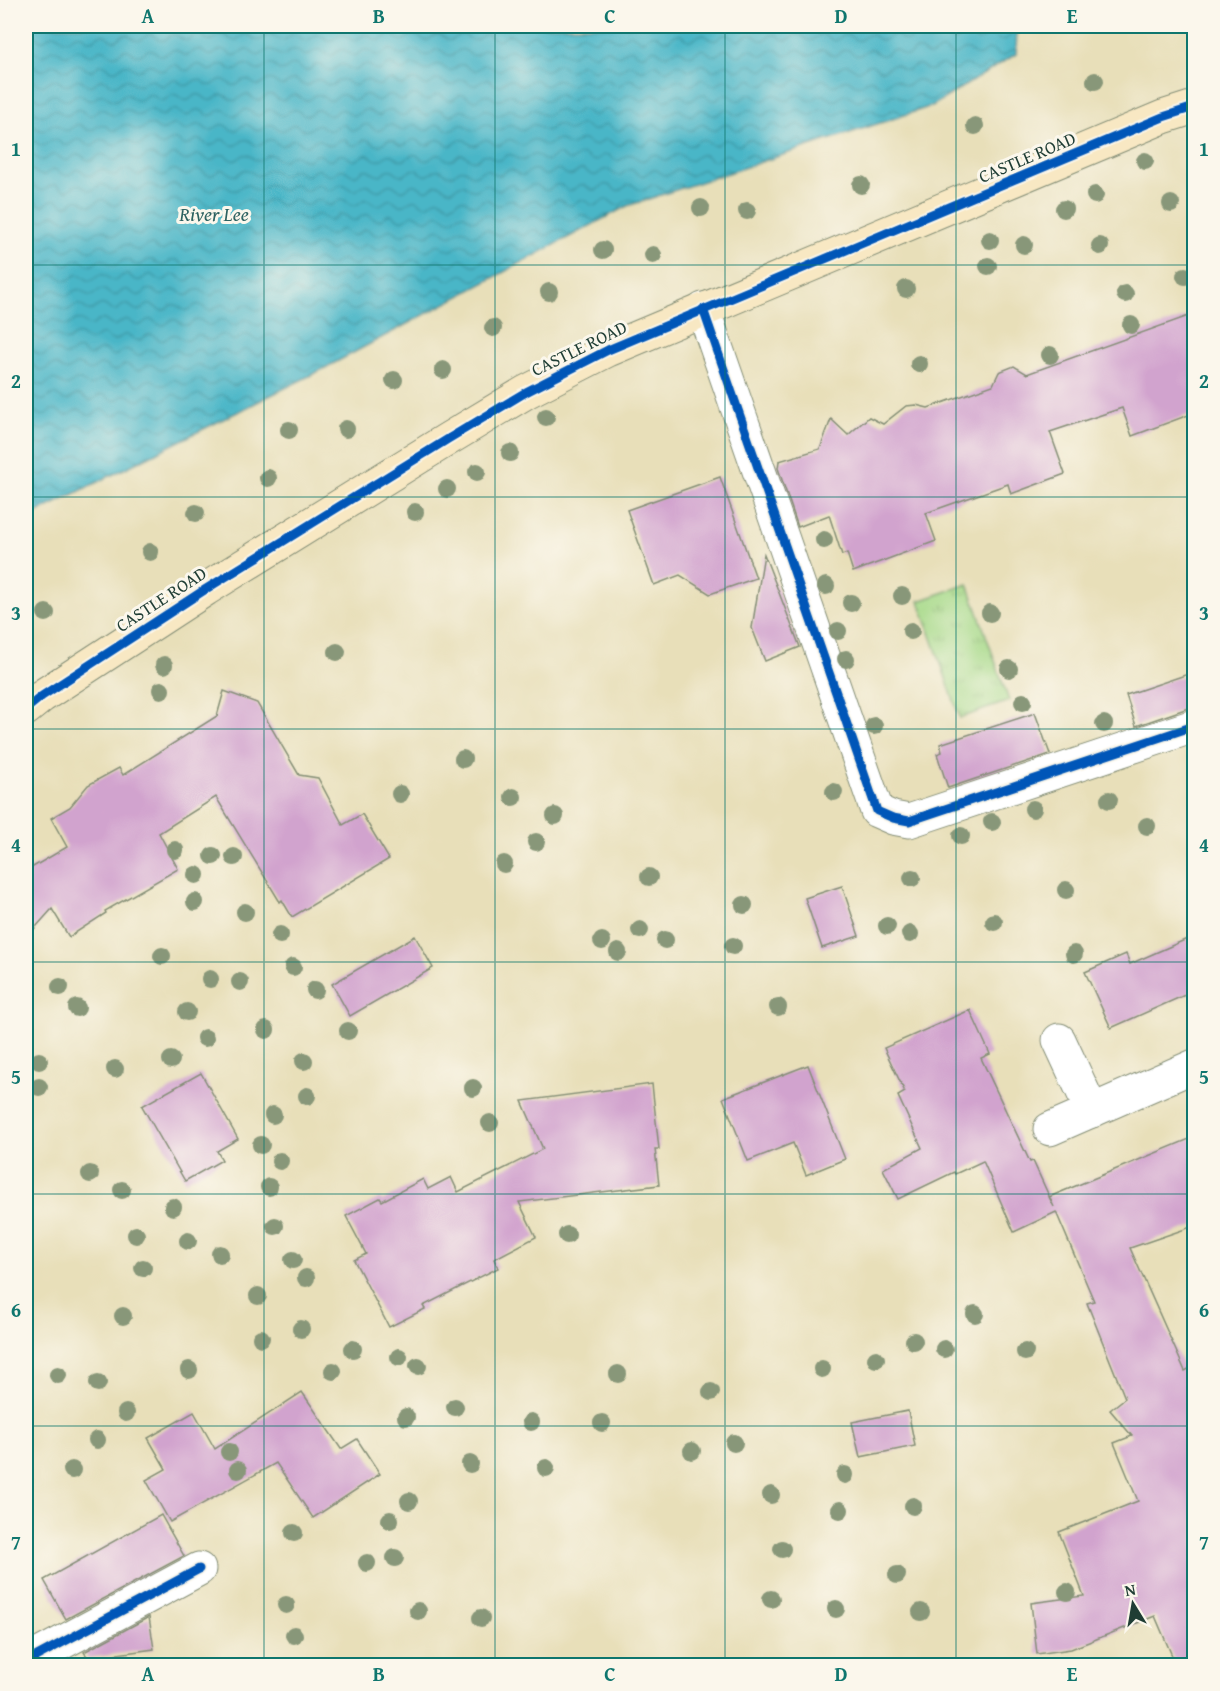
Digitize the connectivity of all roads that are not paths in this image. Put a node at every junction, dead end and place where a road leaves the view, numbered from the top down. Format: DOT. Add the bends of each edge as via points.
graph roads {
  1 [pos="1194,107"];
  2 [pos="703,309"];
  3 [pos="26,709"];
  4 [pos="1194,726"];
  5 [pos="1059,1040"];
  6 [pos="1194,1066"];
  7 [pos="1092,1111"];
  8 [pos="1050,1129"];
  9 [pos="199,1569"];
  10 [pos="26,1662"];
  1 -- 2 [label="main road, CASTLE ROAD"];
  2 -- 3 [label="main road, CASTLE ROAD" via="608,350 526,392 206,589"];
  2 -- 4 [label="street" via="877,811 909,821"];
  5 -- 7 [label="street"];
  6 -- 7 [label="street"];
  7 -- 8 [label="street"];
  9 -- 10 [label="street"];
}
